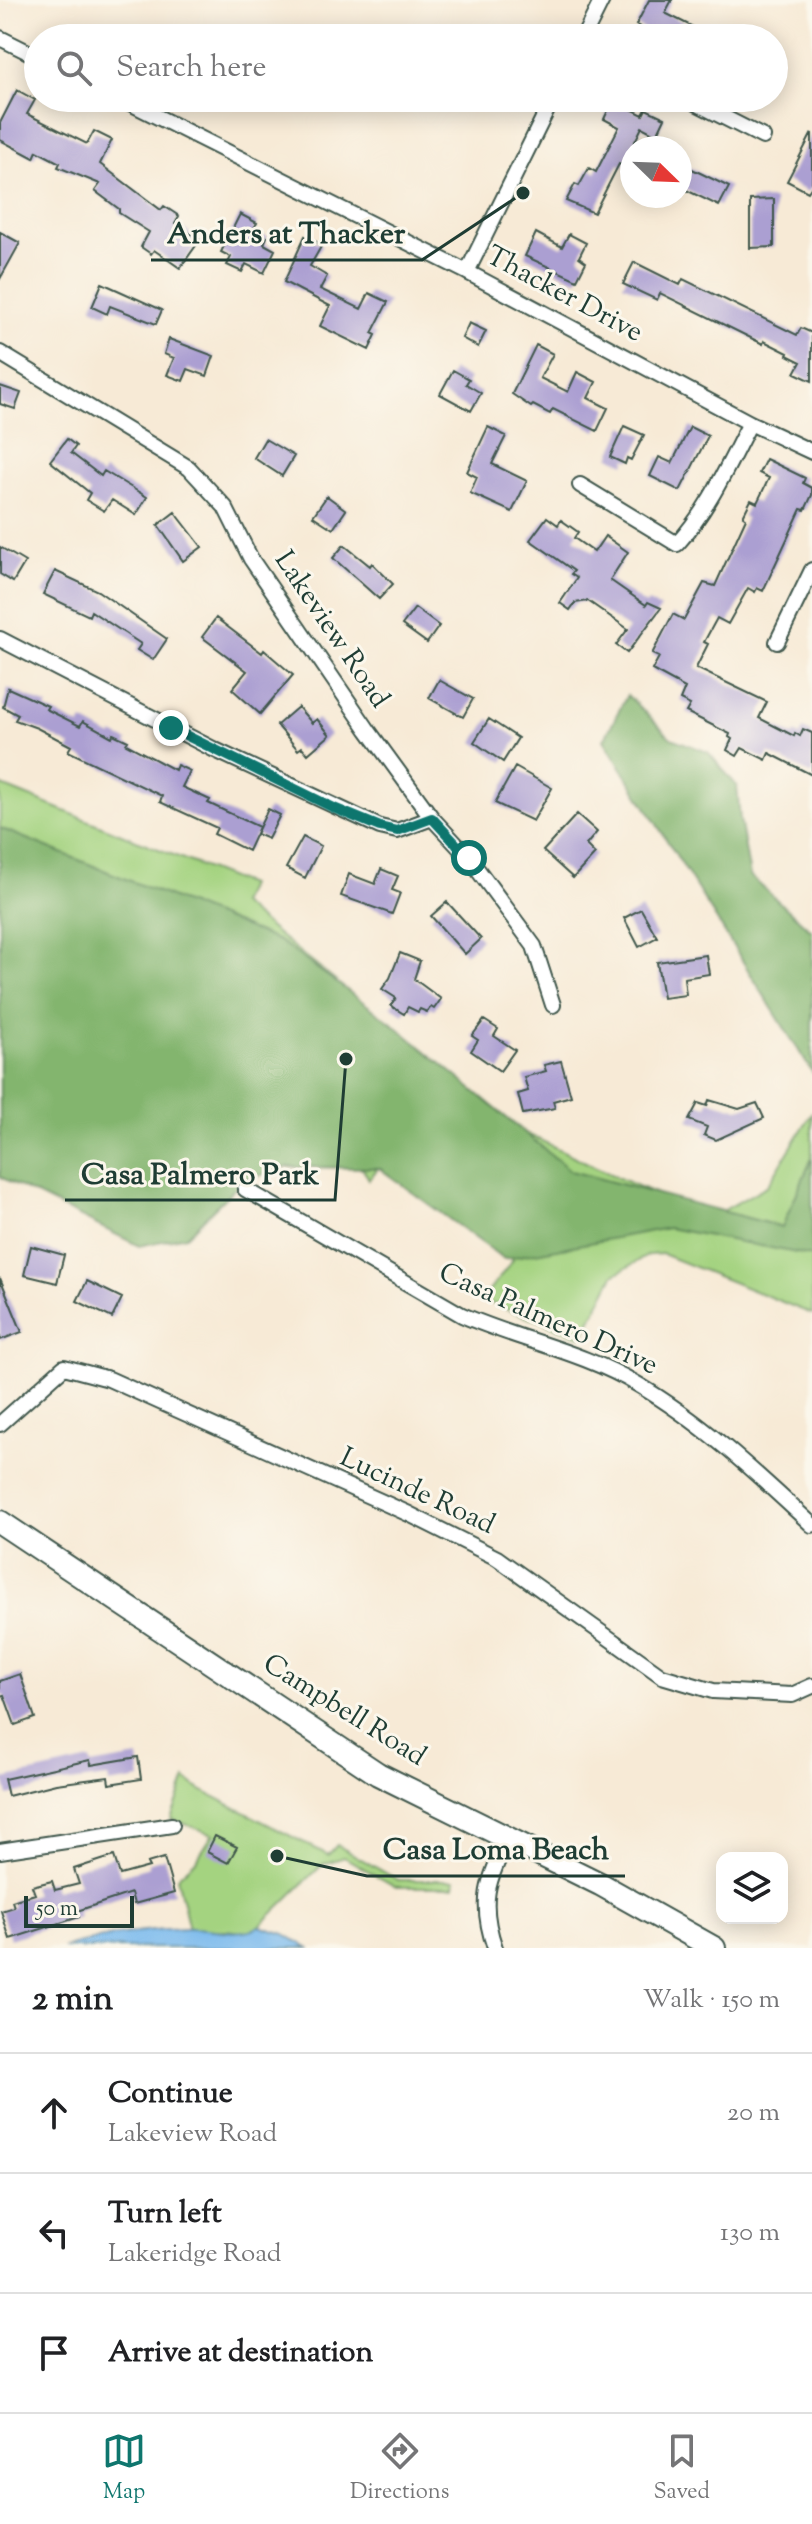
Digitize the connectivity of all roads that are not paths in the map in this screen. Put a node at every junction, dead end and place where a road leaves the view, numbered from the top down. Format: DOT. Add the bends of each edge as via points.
graph roads {
  1 [pos="602,0"];
  2 [pos="590,24"];
  3 [pos="0,38"];
  4 [pos="24,50"];
  5 [pos="148,112"];
  6 [pos="546,112"];
  7 [pos="714,112"];
  8 [pos="763,137"];
  9 [pos="467,272"];
  10 [pos="0,353"];
  11 [pos="750,423"];
  12 [pos="812,452"];
  13 [pos="580,485"];
  14 [pos="812,570"];
  15 [pos="0,639"];
  16 [pos="777,642"];
  17 [pos="432,818"];
  18 [pos="553,1005"];
  19 [pos="245,1189"];
  20 [pos="0,1424"];
  21 [pos="0,1522"];
  22 [pos="812,1525"];
  23 [pos="812,1686"];
  24 [pos="172,1825"];
  25 [pos="509,1838"];
  26 [pos="0,1851"];
  27 [pos="495,1948"];
  28 [pos="714,1948"];
  1 -- 2 [label="street"];
  3 -- 4 [label="street"];
  5 -- 9 [label="street, Thacker Drive"];
  6 -- 9 [label="street"];
  7 -- 8 [label="street"];
  9 -- 11 [label="street, Thacker Drive"];
  10 -- 17 [label="street, Lakeview Road" via="198,477 225,507 251,559"];
  11 -- 12 [label="street, Thacker Drive"];
  11 -- 13 [label="street" via="709,501 677,544"];
  14 -- 16 [label="street"];
  15 -- 17 [label="street" via="365,821 397,831"];
  17 -- 18 [label="street, Lakeview Road" via="469,858 534,946"];
  19 -- 22 [label="street, Casa Palmero Drive" via="462,1315 584,1359 636,1384 714,1437"];
  20 -- 23 [label="street, Lucinde Road" via="64,1367 109,1379 497,1558 662,1676 713,1691 792,1695"];
  21 -- 25 [label="street, Campbell Road" via="378,1774"];
  24 -- 26 [label="street"];
  25 -- 27 [label="street" via="492,1870 484,1913"];
  25 -- 28 [label="street, Campbell Road"];
}
